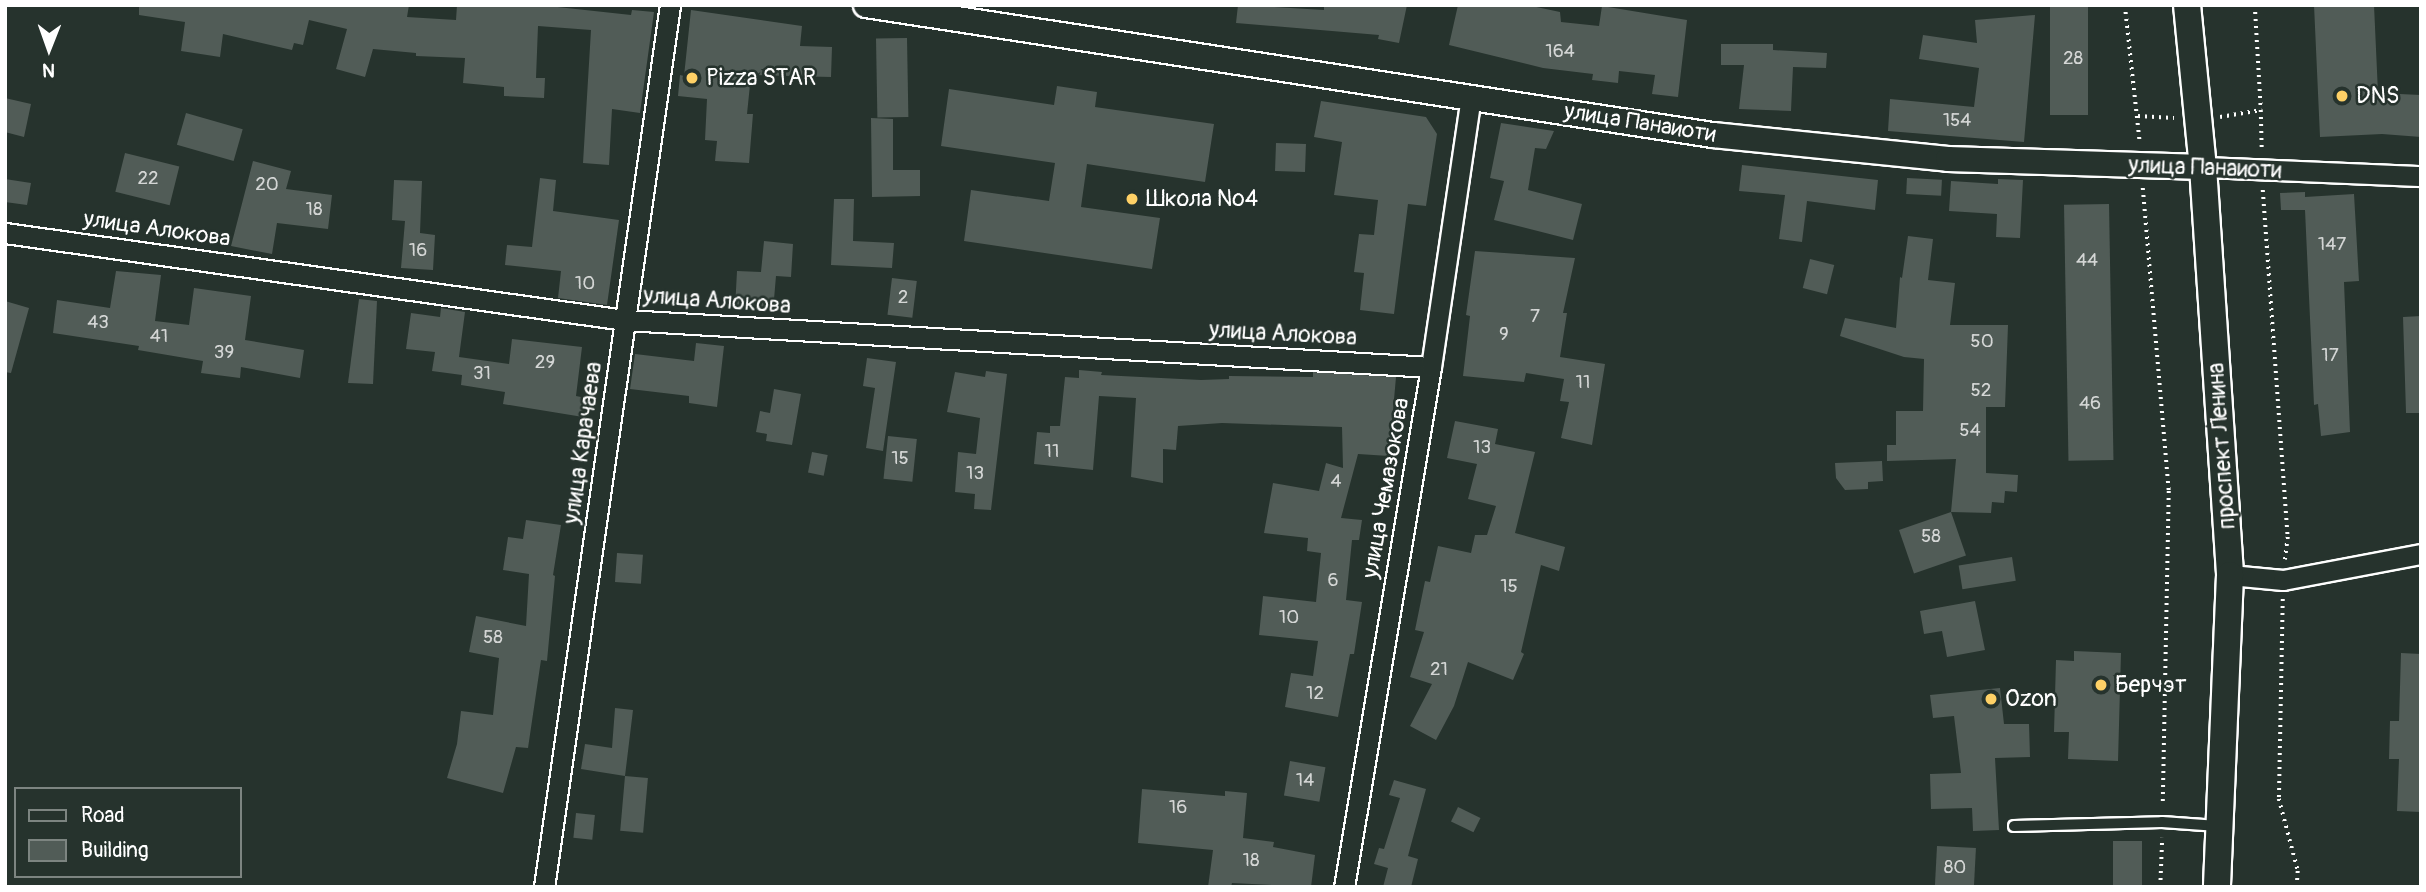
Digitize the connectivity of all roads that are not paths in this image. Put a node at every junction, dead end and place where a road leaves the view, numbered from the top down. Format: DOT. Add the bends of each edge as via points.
graph roads {
  1 [pos="670,5"];
  2 [pos="866,5"];
  3 [pos="2187,5"];
  4 [pos="1471,97"];
  5 [pos="2203,167"];
  6 [pos="2421,176"];
  7 [pos="5,233"];
  8 [pos="625,320"];
  9 [pos="1431,367"];
  10 [pos="2421,554"];
  11 [pos="2230,575"];
  12 [pos="2219,825"];
  13 [pos="2014,826"];
  14 [pos="544,887"];
  15 [pos="1344,887"];
  16 [pos="2217,887"];
  1 -- 8 [label="street, улица Карачаева"];
  2 -- 4 [label="street, улица Панаиоти"];
  3 -- 5 [label="main road, проспект Ленина"];
  4 -- 5 [label="street, улица Панаиоти" via="1713,135 1948,159"];
  4 -- 9 [label="street, улица Чемазокова"];
  5 -- 6 [label="street, улица Панаиоти"];
  5 -- 11 [label="main road, проспект Ленина"];
  7 -- 8 [label="street, улица Алокова"];
  8 -- 9 [label="street, улица Алокова"];
  8 -- 14 [label="street, улица Карачаева"];
  9 -- 15 [label="street, улица Чемазокова"];
  10 -- 11 [label="street" via="2283,580"];
  11 -- 12 [label="main road, проспект Ленина"];
  12 -- 13 [label="lane"];
  12 -- 16 [label="main road, проспект Ленина"];
}
